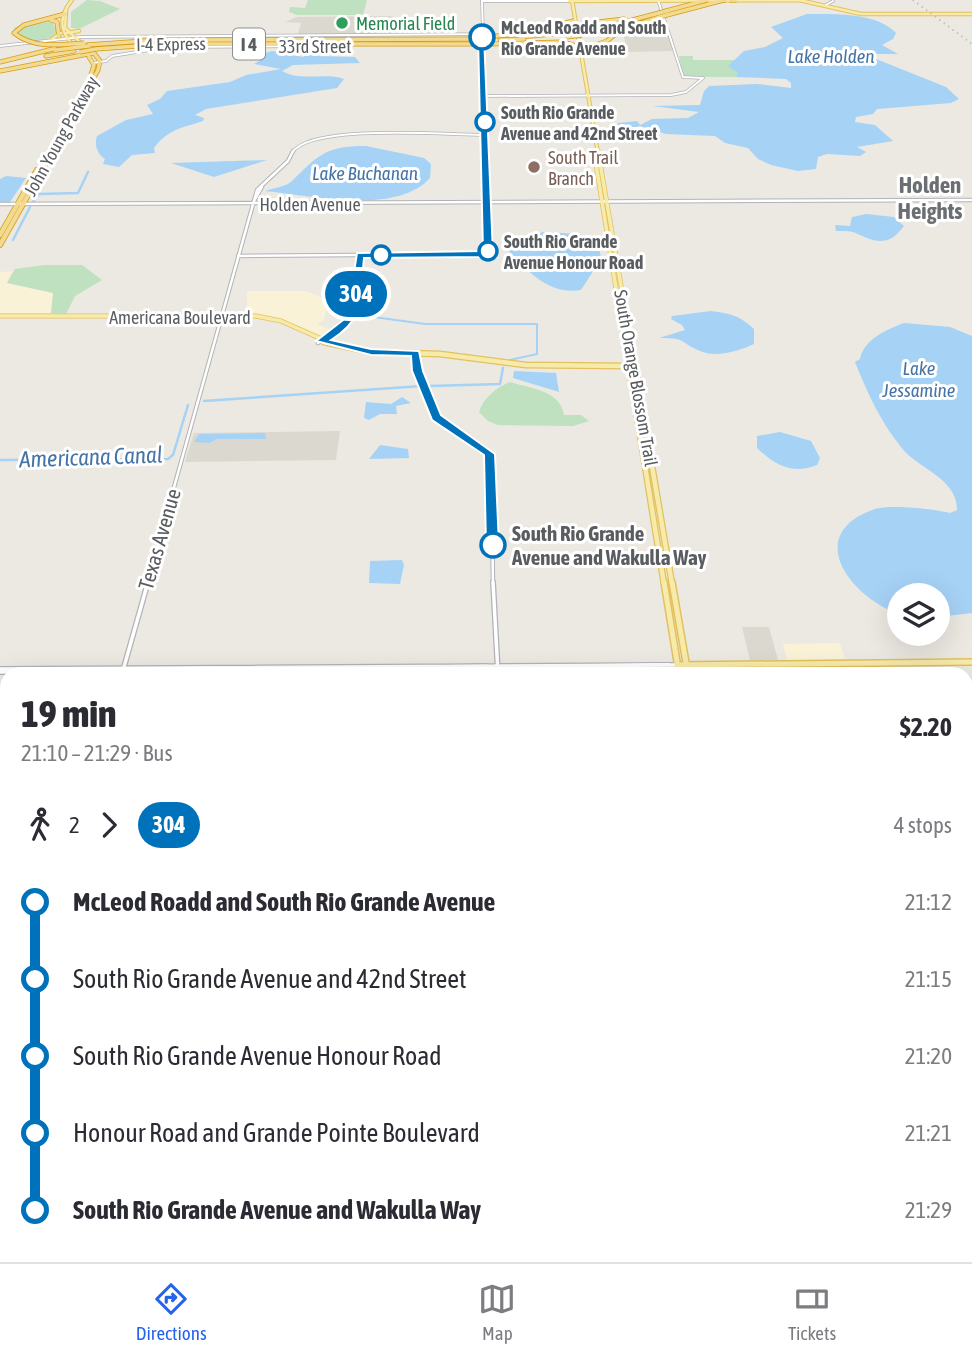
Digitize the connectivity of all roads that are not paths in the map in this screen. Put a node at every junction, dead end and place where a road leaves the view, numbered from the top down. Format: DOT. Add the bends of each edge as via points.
graph roads {
  1 [pos="74,0"];
  2 [pos="571,0"];
  3 [pos="658,0"];
  4 [pos="695,0"];
  5 [pos="733,0"];
  6 [pos="805,0"];
  7 [pos="482,1"];
  8 [pos="712,1"];
  9 [pos="813,1"];
  10 [pos="828,2"];
  11 [pos="666,13"];
  12 [pos="972,14"];
  13 [pos="63,15"];
  14 [pos="659,15"];
  15 [pos="42,20"];
  16 [pos="574,23"];
  17 [pos="62,31"];
  18 [pos="79,32"];
  19 [pos="67,33"];
  20 [pos="581,34"];
  21 [pos="565,36"];
  22 [pos="59,37"];
  23 [pos="81,37"];
  24 [pos="52,39"];
  25 [pos="483,41"];
  26 [pos="499,42"];
  27 [pos="0,46"];
  28 [pos="56,50"];
  29 [pos="86,51"];
  30 [pos="579,51"];
  31 [pos="107,60"];
  32 [pos="581,61"];
  33 [pos="0,66"];
  34 [pos="485,96"];
  35 [pos="587,96"];
  36 [pos="486,134"];
  37 [pos="972,200"];
  38 [pos="553,201"];
  39 [pos="253,202"];
  40 [pos="385,202"];
  41 [pos="488,202"];
  42 [pos="535,202"];
  43 [pos="602,202"];
  44 [pos="132,203"];
  45 [pos="426,203"];
  46 [pos="366,204"];
  47 [pos="0,205"];
  48 [pos="20,205"];
  49 [pos="0,235"];
  50 [pos="0,244"];
  51 [pos="612,251"];
  52 [pos="360,255"];
  53 [pos="238,256"];
  54 [pos="617,290"];
  55 [pos="622,294"];
  56 [pos="621,312"];
  57 [pos="18,316"];
  58 [pos="626,316"];
  59 [pos="0,317"];
  60 [pos="43,317"];
  61 [pos="221,317"];
  62 [pos="9,318"];
  63 [pos="320,342"];
  64 [pos="416,354"];
  65 [pos="631,368"];
  66 [pos="643,437"];
  67 [pos="648,444"];
  68 [pos="651,500"];
  69 [pos="657,503"];
  70 [pos="972,662"];
  71 [pos="544,664"];
  72 [pos="596,664"];
  73 [pos="674,665"];
  74 [pos="686,665"];
  75 [pos="498,666"];
  76 [pos="123,667"];
  77 [pos="393,667"];
  78 [pos="511,667"];
  79 [pos="529,667"];
  80 [pos="566,667"];
  1 -- 13 [label="main road"];
  2 -- 3 [label="main road"];
  2 -- 7 [label="street"];
  2 -- 16 [label="main road, South Orange Blossom Trail"];
  3 -- 4 [label="main road"];
  3 -- 35 [label="street" via="683,77 703,78 683,93"];
  4 -- 8 [label="main road"];
  5 -- 8 [label="main road"];
  5 -- 10 [label="main road"];
  6 -- 9 [label="main road"];
  7 -- 25 [label="street"];
  8 -- 11 [label="highway"];
  8 -- 11 [label="highway"];
  9 -- 10 [label="main road"];
  10 -- 12 [label="main road" via="861,14"];
  10 -- 12 [label="main road" via="863,13"];
  11 -- 14 [label="highway, bridge"];
  13 -- 15 [label="highway"];
  13 -- 17 [label="main road"];
  13 -- 19 [label="main road"];
  14 -- 16 [label="highway"];
  14 -- 20 [label="highway"];
  14 -- 20 [label="highway"];
  14 -- 30 [label="highway"];
  15 -- 22 [label="highway" via="57,22"];
  15 -- 29 [label="highway, bridge" via="14,33 27,41"];
  16 -- 20 [label="main road, South Orange Blossom Trail"];
  16 -- 25 [label="highway"];
  16 -- 30 [label="main road, South Orange Blossom Trail"];
  16 -- 30 [label="highway" via="567,35"];
  17 -- 22 [label="main road"];
  17 -- 29 [label="main road"];
  18 -- 19 [label="main road"];
  19 -- 29 [label="main road"];
  20 -- 20 [label="highway" via="597,36 605,40 589,42"];
  20 -- 21 [label="highway, bridge"];
  20 -- 30 [label="main road, South Orange Blossom Trail"];
  21 -- 25 [label="highway, I 4"];
  21 -- 25 [label="highway, I-4 Express"];
  21 -- 26 [label="highway"];
  22 -- 24 [label="main road"];
  23 -- 25 [label="street"];
  23 -- 29 [label="main road"];
  24 -- 27 [label="street"];
  24 -- 29 [label="street"];
  25 -- 26 [label="highway"];
  25 -- 29 [label="highway, I 4" via="193,44"];
  25 -- 29 [label="highway, I-4 Express" via="161,43"];
  25 -- 29 [label="highway, I 4" via="151,40"];
  25 -- 29 [label="highway, I-4 Express" via="183,41 113,44"];
  25 -- 31 [label="street, 33rd Street" via="177,46"];
  25 -- 34 [label="street"];
  26 -- 30 [label="highway" via="562,42"];
  28 -- 29 [label="highway, I 4"];
  28 -- 29 [label="highway, bridge"];
  28 -- 33 [label="highway, I 4"];
  29 -- 31 [label="highway"];
  29 -- 33 [label="highway, I 4"];
  29 -- 33 [label="highway" via="62,46"];
  29 -- 48 [label="highway, John Young Parkway" via="90,81"];
  30 -- 32 [label="main road, South Orange Blossom Trail"];
  32 -- 35 [label="main road, South Orange Blossom Trail"];
  32 -- 35 [label="main road, South Orange Blossom Trail"];
  34 -- 35 [label="street"];
  34 -- 36 [label="street"];
  35 -- 43 [label="main road, South Orange Blossom Trail"];
  36 -- 39 [label="street, Texas Avenue" via="349,132 317,137 295,148"];
  36 -- 41 [label="street"];
  37 -- 43 [label="street, Holden Avenue"];
  38 -- 41 [label="street, Holden Avenue"];
  38 -- 42 [label="street"];
  38 -- 43 [label="street, Holden Avenue"];
  39 -- 40 [label="street, Holden Avenue"];
  39 -- 44 [label="street, Holden Avenue"];
  39 -- 44 [label="street, Holden Avenue"];
  39 -- 46 [label="street, Holden Avenue"];
  39 -- 53 [label="street, Texas Avenue"];
  40 -- 45 [label="street, Holden Avenue"];
  40 -- 46 [label="street"];
  41 -- 42 [label="street, Holden Avenue"];
  41 -- 45 [label="street, Holden Avenue"];
  41 -- 52 [label="street" via="488,254"];
  42 -- 43 [label="street, Holden Avenue"];
  43 -- 51 [label="main road, South Orange Blossom Trail"];
  44 -- 48 [label="street, Holden Avenue"];
  44 -- 48 [label="street, Holden Avenue"];
  45 -- 46 [label="street, Holden Avenue"];
  47 -- 48 [label="street"];
  48 -- 49 [label="highway, John Young Parkway"];
  48 -- 50 [label="highway, John Young Parkway"];
  51 -- 54 [label="main road, South Orange Blossom Trail"];
  51 -- 55 [label="main road, South Orange Blossom Trail"];
  52 -- 53 [label="street"];
  52 -- 63 [label="street" via="352,317"];
  53 -- 61 [label="street, Texas Avenue"];
  54 -- 55 [label="main road"];
  54 -- 56 [label="main road, South Orange Blossom Trail"];
  55 -- 58 [label="main road, South Orange Blossom Trail"];
  56 -- 58 [label="main road"];
  56 -- 65 [label="main road, South Orange Blossom Trail"];
  57 -- 59 [label="main road, Americana Boulevard"];
  57 -- 60 [label="main road, Americana Boulevard"];
  57 -- 62 [label="main road"];
  58 -- 65 [label="main road, South Orange Blossom Trail"];
  59 -- 62 [label="main road, Americana Boulevard"];
  60 -- 61 [label="main road, Americana Boulevard"];
  60 -- 62 [label="main road, Americana Boulevard"];
  61 -- 63 [label="main road, Americana Boulevard" via="279,322"];
  61 -- 76 [label="street, Texas Avenue"];
  63 -- 64 [label="main road, Americana Boulevard" via="364,353"];
  64 -- 65 [label="main road, Americana Boulevard" via="539,369"];
  64 -- 75 [label="street" via="417,371 436,417 485,448 491,457"];
  65 -- 66 [label="main road, South Orange Blossom Trail"];
  66 -- 67 [label="main road"];
  66 -- 68 [label="main road, South Orange Blossom Trail"];
  67 -- 69 [label="main road, South Orange Blossom Trail"];
  68 -- 69 [label="main road"];
  68 -- 73 [label="main road, South Orange Blossom Trail"];
  69 -- 74 [label="main road, South Orange Blossom Trail"];
  70 -- 74 [label="main road"];
  71 -- 72 [label="street"];
  71 -- 75 [label="street"];
  71 -- 79 [label="street"];
  72 -- 73 [label="street"];
  72 -- 80 [label="street"];
  73 -- 74 [label="main road"];
  73 -- 80 [label="street"];
  75 -- 77 [label="street"];
  75 -- 78 [label="street"];
}
